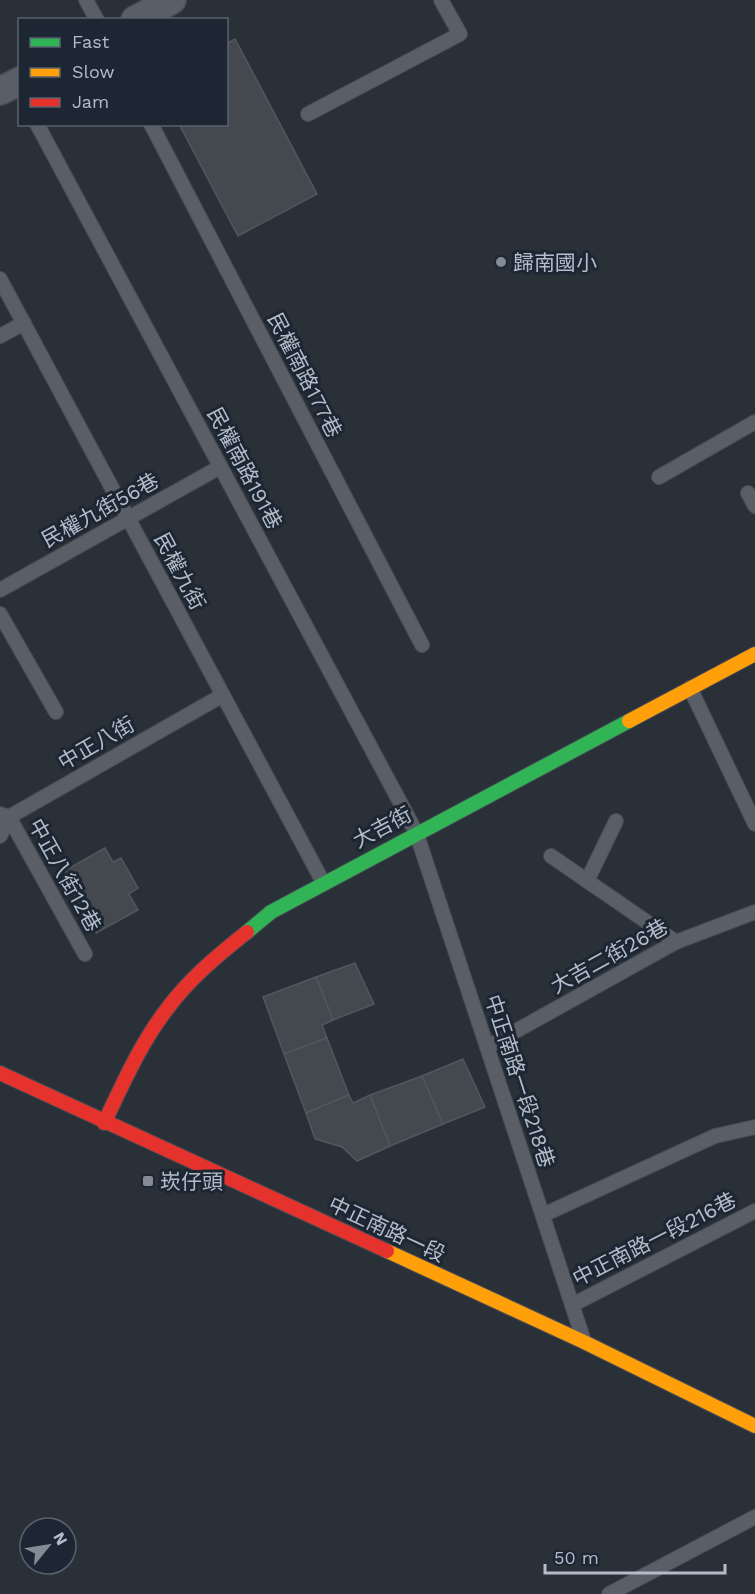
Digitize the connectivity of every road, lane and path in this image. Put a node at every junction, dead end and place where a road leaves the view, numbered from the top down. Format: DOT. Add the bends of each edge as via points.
graph roads {
  1 [pos="86,0"];
  2 [pos="172,0"];
  3 [pos="441,0"];
  4 [pos="95,18"];
  5 [pos="139,18"];
  6 [pos="308,114"];
  7 [pos="38,126"];
  8 [pos="153,126"];
  9 [pos="0,279"];
  10 [pos="24,323"];
  11 [pos="0,336"];
  12 [pos="755,422"];
  13 [pos="220,467"];
  14 [pos="659,477"];
  15 [pos="748,493"];
  16 [pos="755,506"];
  17 [pos="129,519"];
  18 [pos="0,590"];
  19 [pos="0,614"];
  20 [pos="422,645"];
  21 [pos="755,654"];
  22 [pos="690,688"];
  23 [pos="223,695"];
  24 [pos="56,712"];
  25 [pos="4,815"];
  26 [pos="616,821"];
  27 [pos="755,825"];
  28 [pos="417,832"];
  29 [pos="0,836"];
  30 [pos="551,856"];
  31 [pos="587,880"];
  32 [pos="323,882"];
  33 [pos="755,912"];
  34 [pos="676,942"];
  35 [pos="85,954"];
  36 [pos="487,1047"];
  37 [pos="0,1072"];
  38 [pos="104,1123"];
  39 [pos="755,1128"];
  40 [pos="755,1211"];
  41 [pos="543,1215"];
  42 [pos="572,1305"];
  43 [pos="584,1342"];
  44 [pos="755,1426"];
  45 [pos="755,1517"];
  46 [pos="609,1594"];
  1 -- 4 [label="lane"];
  2 -- 5 [label="street"];
  3 -- 6 [label="lane" via="460,34"];
  7 -- 13 [label="lane, 民權南路191巷"];
  8 -- 20 [label="lane, 民權南路177巷"];
  9 -- 10 [label="lane, 民權九街"];
  10 -- 11 [label="lane"];
  10 -- 17 [label="lane, 民權九街"];
  12 -- 14 [label="lane"];
  13 -- 17 [label="lane, 民權九街56巷"];
  13 -- 28 [label="lane, 民權南路191巷"];
  15 -- 16 [label="lane"];
  17 -- 18 [label="lane, 民權九街56巷"];
  17 -- 23 [label="lane, 民權九街"];
  19 -- 24 [label="lane"];
  21 -- 22 [label="street, 大吉街"];
  22 -- 27 [label="lane"];
  22 -- 28 [label="street, 大吉街"];
  23 -- 25 [label="lane, 中正八街"];
  23 -- 32 [label="lane, 民權九街"];
  25 -- 29 [label="lane"];
  25 -- 35 [label="lane, 中正八街12巷"];
  26 -- 31 [label="lane"];
  28 -- 32 [label="street, 大吉街"];
  28 -- 36 [label="lane, 中正南路一段218巷"];
  30 -- 31 [label="lane"];
  31 -- 34 [label="lane"];
  32 -- 38 [label="street, 大吉街" via="271,912 184,989 156,1024"];
  33 -- 34 [label="lane, 大吉二街26巷"];
  34 -- 36 [label="lane, 大吉二街26巷"];
  36 -- 41 [label="lane, 中正南路一段218巷"];
  37 -- 38 [label="street, 中正南路一段"];
  38 -- 43 [label="street, 中正南路一段"];
  39 -- 41 [label="lane" via="715,1136"];
  40 -- 42 [label="lane, 中正南路一段216巷"];
  41 -- 42 [label="lane, 中正南路一段218巷"];
  42 -- 43 [label="lane, 中正南路一段218巷"];
  43 -- 44 [label="street, 中正南路一段"];
  45 -- 46 [label="lane"];
}
